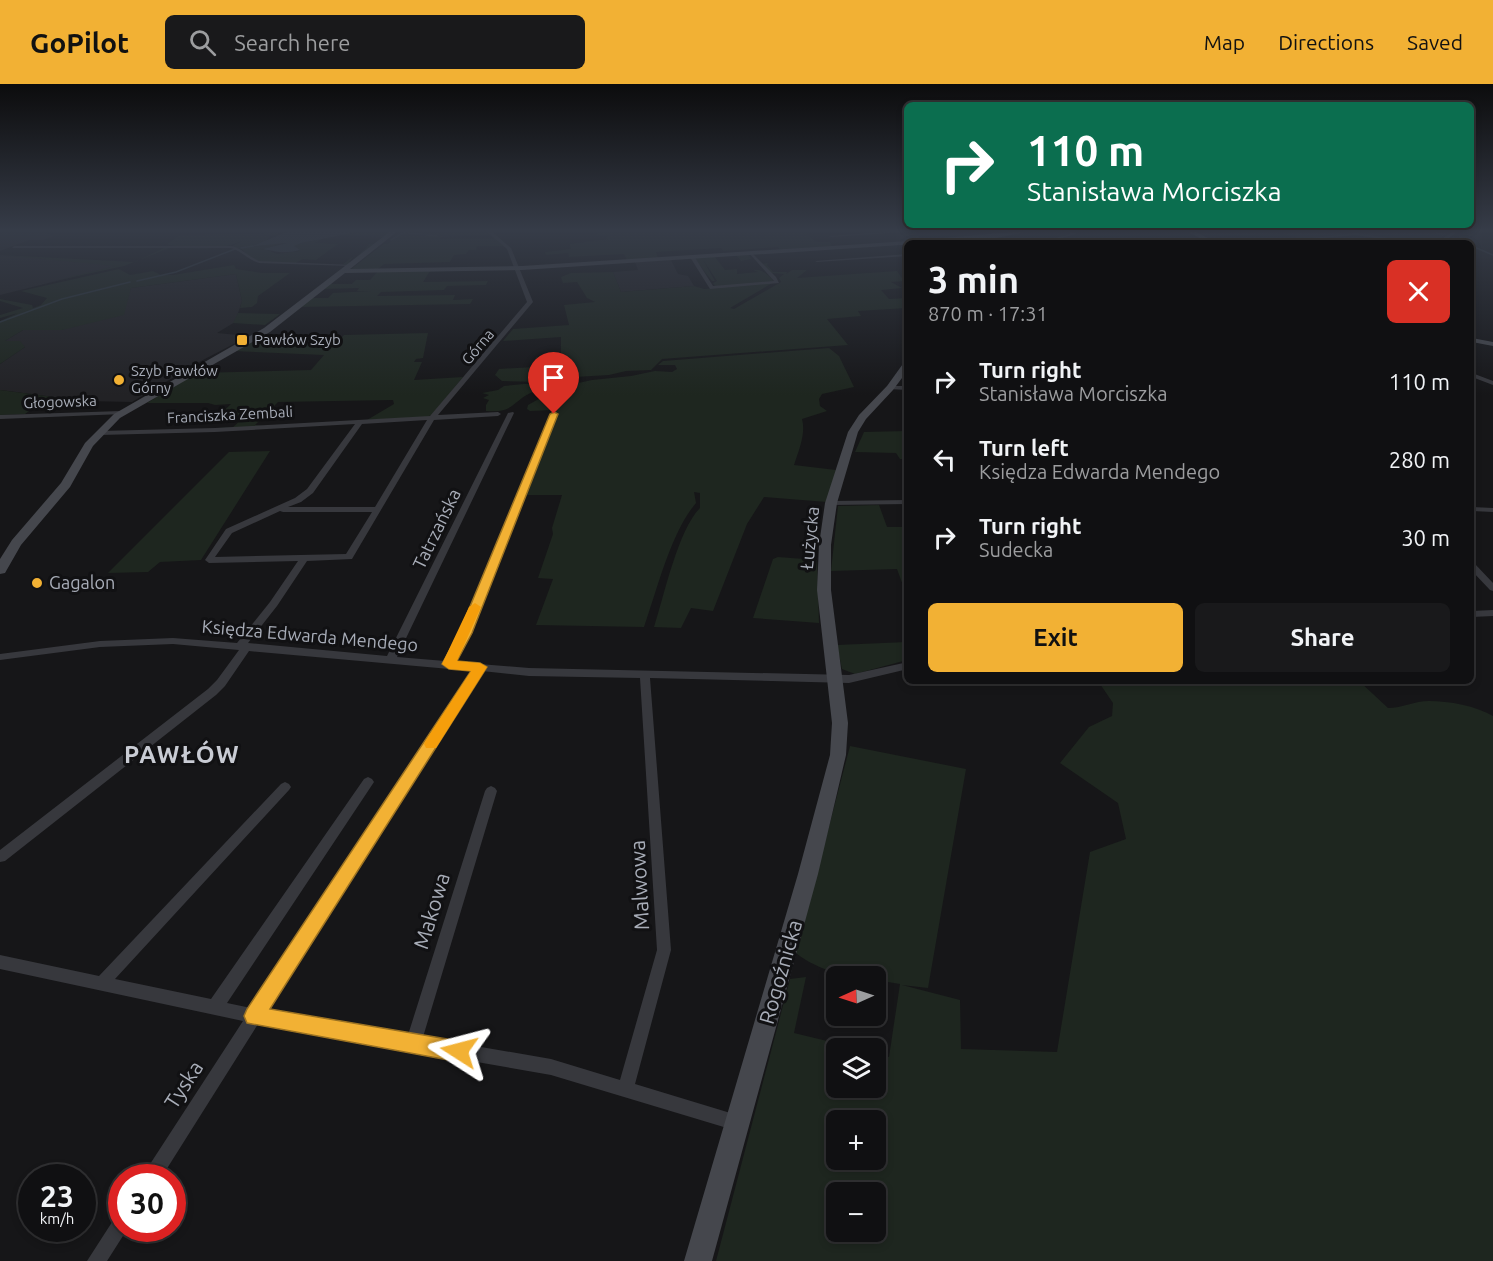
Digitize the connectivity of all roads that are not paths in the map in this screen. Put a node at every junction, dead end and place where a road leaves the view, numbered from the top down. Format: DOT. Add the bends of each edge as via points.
graph roads {
  1 [pos="324,285"];
  2 [pos="524,285"];
  3 [pos="710,285"];
  4 [pos="745,285"];
  5 [pos="1474,340"];
  6 [pos="1493,344"];
  7 [pos="904,369"];
  8 [pos="1474,376"];
  9 [pos="1493,383"];
  10 [pos="890,388"];
  11 [pos="904,388"];
  12 [pos="122,413"];
  13 [pos="511,413"];
  14 [pos="554,413"];
  15 [pos="498,414"];
  16 [pos="0,417"];
  17 [pos="432,418"];
  18 [pos="360,422"];
  19 [pos="100,433"];
  20 [pos="310,491"];
  21 [pos="904,502"];
  22 [pos="831,503"];
  23 [pos="296,509"];
  24 [pos="377,509"];
  25 [pos="1474,509"];
  26 [pos="276,510"];
  27 [pos="1493,510"];
  28 [pos="304,558"];
  29 [pos="1474,568"];
  30 [pos="0,570"];
  31 [pos="1493,588"];
  32 [pos="1493,613"];
  33 [pos="1474,614"];
  34 [pos="244,646"];
  35 [pos="0,657"];
  36 [pos="391,659"];
  37 [pos="449,664"];
  38 [pos="904,666"];
  39 [pos="480,667"];
  40 [pos="645,675"];
  41 [pos="834,678"];
  42 [pos="368,782"];
  43 [pos="285,787"];
  44 [pos="491,791"];
  45 [pos="0,857"];
  46 [pos="0,963"];
  47 [pos="102,983"];
  48 [pos="214,1007"];
  49 [pos="254,1016"];
  50 [pos="413,1044"];
  51 [pos="626,1088"];
  52 [pos="737,1123"];
  53 [pos="159,1164"];
  54 [pos="109,1242"];
  55 [pos="96,1261"];
  56 [pos="698,1261"];
  1 -- 12 [label="street" via="263,332"];
  2 -- 17 [label="street, Górna" via="530,302"];
  3 -- 4 [label="street" via="712,288"];
  5 -- 6 [label="street"];
  7 -- 10 [label="street, Łużycka"];
  8 -- 9 [label="street"];
  10 -- 11 [label="street"];
  10 -- 22 [label="street, Łużycka" via="857,425"];
  12 -- 16 [label="street, Głogowska"];
  12 -- 19 [label="street"];
  13 -- 36 [label="street, Tatrzańska"];
  14 -- 37 [label="street"];
  15 -- 17 [label="street, Franciszka Zembali"];
  17 -- 18 [label="street, Franciszka Zembali"];
  17 -- 24 [label="street"];
  18 -- 19 [label="street, Franciszka Zembali"];
  18 -- 20 [label="street"];
  19 -- 30 [label="street" via="58,496 15,543"];
  20 -- 23 [label="street"];
  20 -- 26 [label="street"];
  21 -- 22 [label="street"];
  22 -- 41 [label="street, Łużycka" via="824,590"];
  23 -- 24 [label="street"];
  23 -- 26 [label="street"];
  24 -- 28 [label="street" via="349,557"];
  25 -- 27 [label="street"];
  26 -- 28 [label="street" via="229,531 208,560"];
  28 -- 34 [label="street"];
  29 -- 31 [label="street"];
  32 -- 33 [label="street"];
  34 -- 35 [label="street, Księdza Edwarda Mendego" via="140,641"];
  34 -- 36 [label="street, Księdza Edwarda Mendego"];
  34 -- 45 [label="street" via="212,692"];
  36 -- 37 [label="street, Księdza Edwarda Mendego"];
  37 -- 39 [label="street, Księdza Edwarda Mendego"];
  38 -- 41 [label="street, Księdza Edwarda Mendego" via="855,678"];
  39 -- 40 [label="street, Księdza Edwarda Mendego"];
  39 -- 49 [label="street, Tyska"];
  40 -- 41 [label="street, Księdza Edwarda Mendego"];
  40 -- 51 [label="street, Malwowa" via="664,950"];
  41 -- 52 [label="street, Rogoźnicka" via="840,723 836,768"];
  42 -- 48 [label="street"];
  43 -- 47 [label="street"];
  44 -- 50 [label="street, Makowa"];
  46 -- 47 [label="street"];
  47 -- 48 [label="street"];
  48 -- 49 [label="street"];
  49 -- 50 [label="street"];
  49 -- 53 [label="street, Tyska"];
  50 -- 51 [label="street" via="550,1067"];
  51 -- 52 [label="street"];
  52 -- 56 [label="street, Rogoźnicka"];
  54 -- 55 [label="street"];
}
